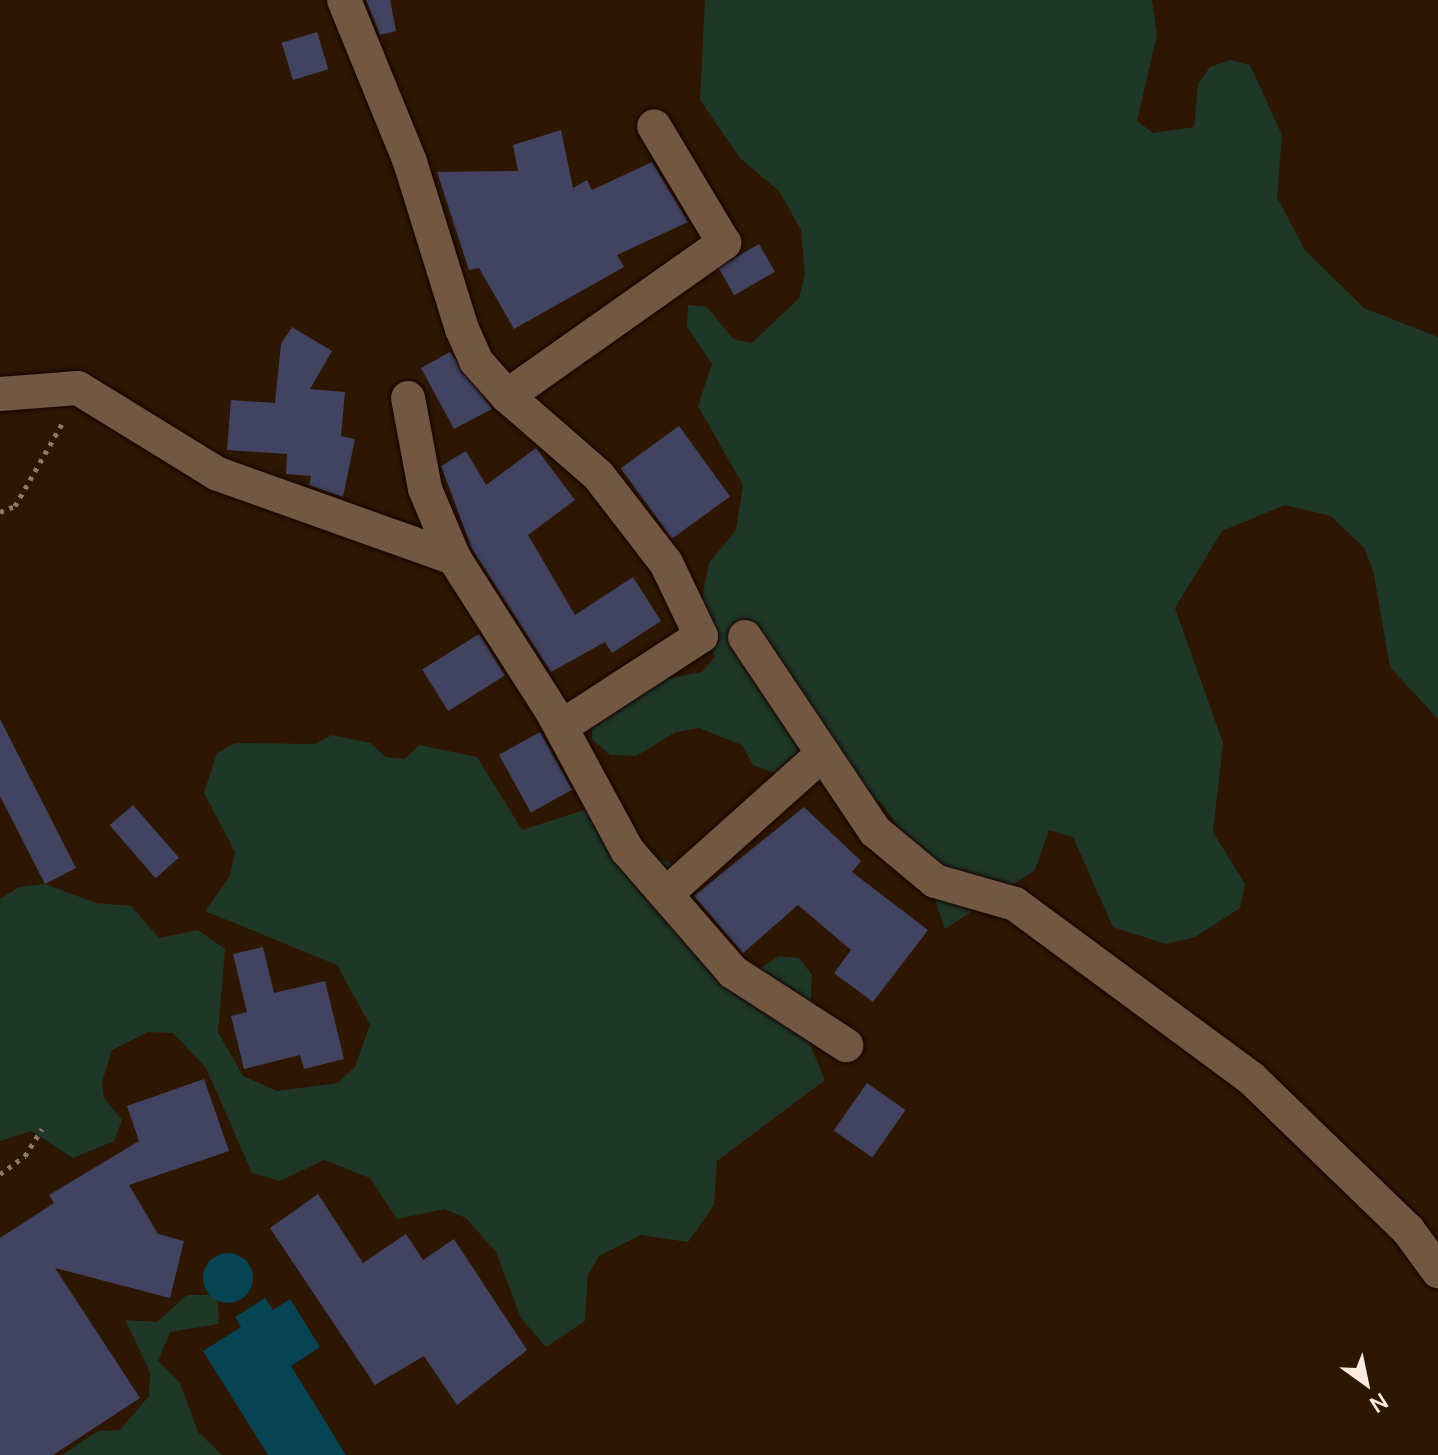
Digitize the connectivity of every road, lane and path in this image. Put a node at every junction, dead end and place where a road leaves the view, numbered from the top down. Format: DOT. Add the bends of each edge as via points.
graph roads {
  1 [pos="344,0"];
  2 [pos="654,126"];
  3 [pos="78,388"];
  4 [pos="0,394"];
  5 [pos="507,396"];
  6 [pos="408,398"];
  7 [pos="0,512"];
  8 [pos="454,558"];
  9 [pos="745,637"];
  10 [pos="561,727"];
  11 [pos="819,757"];
  12 [pos="666,894"];
  13 [pos="846,1045"];
  14 [pos="42,1129"];
  15 [pos="0,1174"];
  16 [pos="1438,1271"];
  1 -- 5 [label="street" via="410,162 462,329 476,361"];
  2 -- 5 [label="street" via="724,243"];
  3 -- 4 [label="street"];
  3 -- 7 [label="path" via="15,506"];
  3 -- 8 [label="street" via="218,474"];
  5 -- 10 [label="street" via="598,475 666,563 701,636"];
  6 -- 8 [label="street" via="425,489"];
  8 -- 10 [label="street"];
  9 -- 11 [label="street"];
  10 -- 12 [label="street" via="627,850"];
  11 -- 12 [label="street"];
  11 -- 16 [label="street" via="875,831 935,881 1015,904 1251,1078 1408,1230"];
  12 -- 13 [label="street" via="733,972"];
  14 -- 15 [label="path" via="25,1156"];
}
